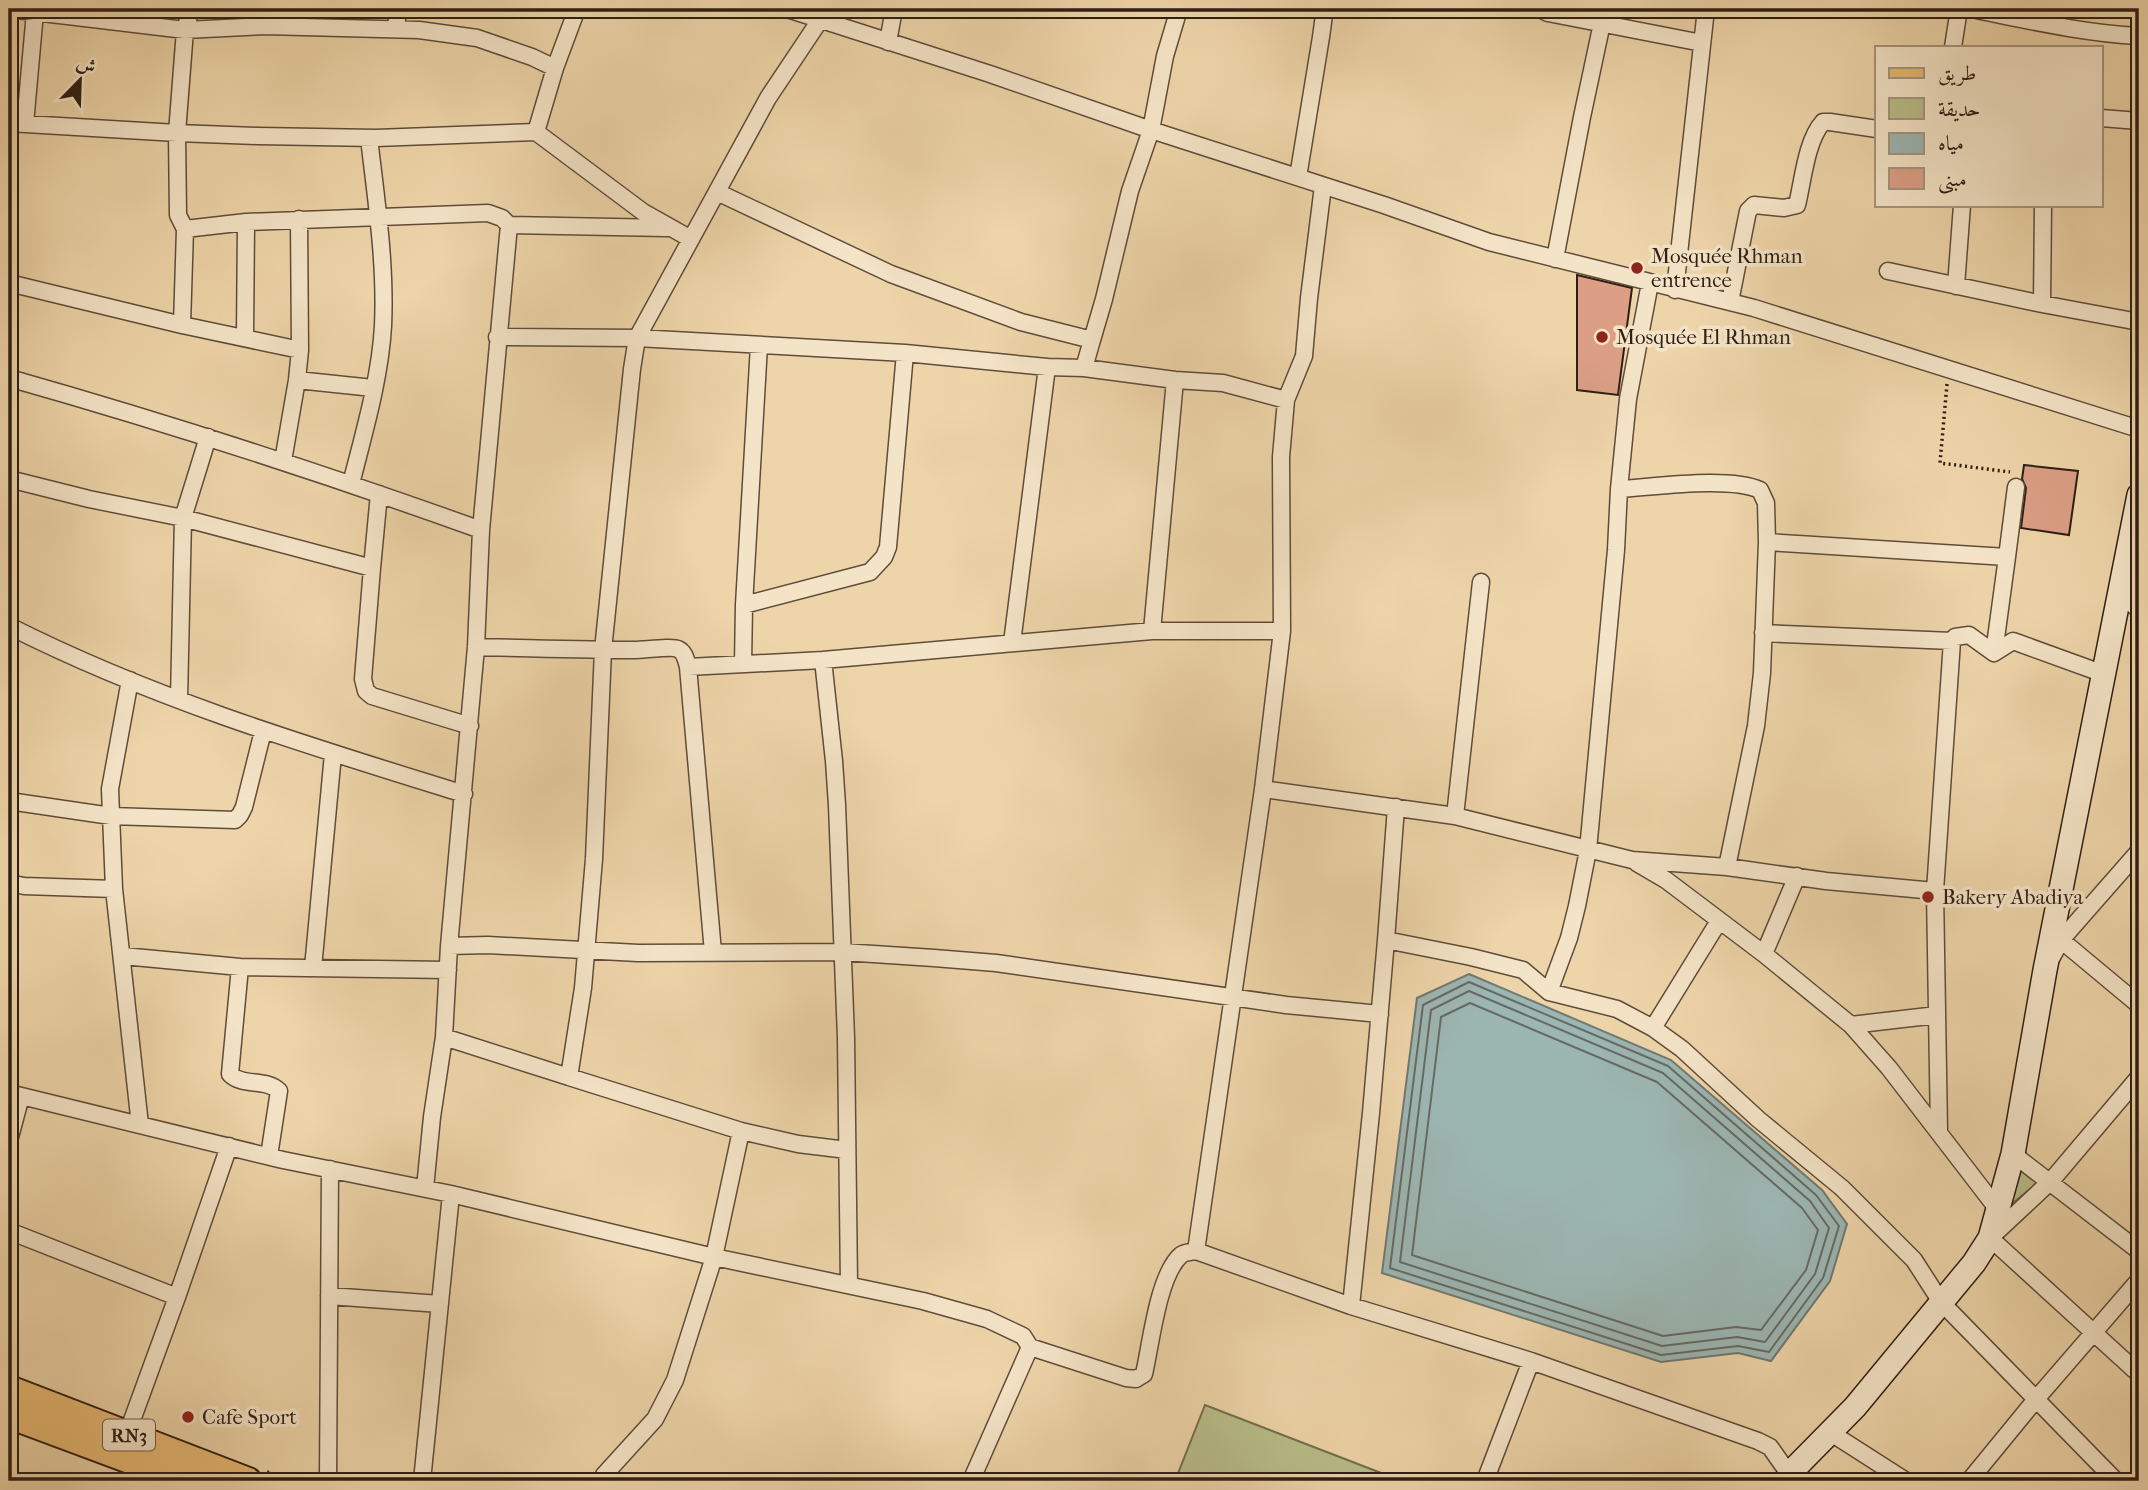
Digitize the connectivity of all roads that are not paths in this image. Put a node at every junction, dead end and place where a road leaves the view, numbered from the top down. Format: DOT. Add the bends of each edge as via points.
graph roads {
  1 [pos="9,9"];
  2 [pos="191,9"];
  3 [pos="298,9"];
  4 [pos="398,9"];
  5 [pos="577,9"];
  6 [pos="787,9"];
  7 [pos="894,9"];
  8 [pos="1179,9"];
  9 [pos="1322,9"];
  10 [pos="1540,9"];
  11 [pos="1706,9"];
  12 [pos="1959,9"];
  13 [pos="1971,9"];
  14 [pos="35,12"];
  15 [pos="2012,13"];
  16 [pos="1604,16"];
  17 [pos="820,20"];
  18 [pos="297,27"];
  19 [pos="396,29"];
  20 [pos="186,30"];
  21 [pos="2139,36"];
  22 [pos="888,42"];
  23 [pos="1702,43"];
  24 [pos="1953,46"];
  25 [pos="555,68"];
  26 [pos="2102,118"];
  27 [pos="2139,121"];
  28 [pos="17,123"];
  29 [pos="1151,130"];
  30 [pos="1875,130"];
  31 [pos="536,132"];
  32 [pos="177,134"];
  33 [pos="369,138"];
  34 [pos="1297,177"];
  35 [pos="1323,186"];
  36 [pos="717,192"];
  37 [pos="1962,206"];
  38 [pos="2043,206"];
  39 [pos="378,216"];
  40 [pos="299,219"];
  41 [pos="246,222"];
  42 [pos="509,225"];
  43 [pos="669,228"];
  44 [pos="185,229"];
  45 [pos="691,239"];
  46 [pos="1555,259"];
  47 [pos="1888,271"];
  48 [pos="9,283"];
  49 [pos="1650,284"];
  50 [pos="1956,286"];
  51 [pos="1675,289"];
  52 [pos="1730,302"];
  53 [pos="2042,304"];
  54 [pos="2139,322"];
  55 [pos="182,325"];
  56 [pos="245,337"];
  57 [pos="497,337"];
  58 [pos="637,338"];
  59 [pos="1092,340"];
  60 [pos="759,345"];
  61 [pos="300,349"];
  62 [pos="905,353"];
  63 [pos="1047,367"];
  64 [pos="1083,368"];
  65 [pos="9,378"];
  66 [pos="297,380"];
  67 [pos="1175,380"];
  68 [pos="373,388"];
  69 [pos="1286,400"];
  70 [pos="2139,429"];
  71 [pos="208,437"];
  72 [pos="283,461"];
  73 [pos="9,479"];
  74 [pos="351,484"];
  75 [pos="2016,487"];
  76 [pos="1619,489"];
  77 [pos="379,494"];
  78 [pos="2139,495"];
  79 [pos="183,518"];
  80 [pos="481,530"];
  81 [pos="1767,542"];
  82 [pos="2007,557"];
  83 [pos="372,568"];
  84 [pos="1481,582"];
  85 [pos="2119,593"];
  86 [pos="744,605"];
  87 [pos="2139,610"];
  88 [pos="9,626"];
  89 [pos="1152,631"];
  90 [pos="1282,631"];
  91 [pos="1763,633"];
  92 [pos="1952,641"];
  93 [pos="1012,643"];
  94 [pos="476,647"];
  95 [pos="603,650"];
  96 [pos="1994,653"];
  97 [pos="822,660"];
  98 [pos="743,664"];
  99 [pos="688,667"];
  100 [pos="2104,674"];
  101 [pos="130,680"];
  102 [pos="179,699"];
  103 [pos="470,726"];
  104 [pos="263,731"];
  105 [pos="333,754"];
  106 [pos="1263,789"];
  107 [pos="464,794"];
  108 [pos="9,802"];
  109 [pos="1396,807"];
  110 [pos="111,816"];
  111 [pos="1455,816"];
  112 [pos="1588,850"];
  113 [pos="2139,851"];
  114 [pos="1632,860"];
  115 [pos="1727,867"];
  116 [pos="1797,876"];
  117 [pos="9,883"];
  118 [pos="114,889"];
  119 [pos="1935,891"];
  120 [pos="1719,921"];
  121 [pos="1386,940"];
  122 [pos="2061,940"];
  123 [pos="449,946"];
  124 [pos="586,950"];
  125 [pos="713,952"];
  126 [pos="843,952"];
  127 [pos="1764,954"];
  128 [pos="122,956"];
  129 [pos="240,967"];
  130 [pos="313,968"];
  131 [pos="448,970"];
  132 [pos="2045,970"];
  133 [pos="1549,992"];
  134 [pos="1233,996"];
  135 [pos="2139,1005"];
  136 [pos="1380,1014"];
  137 [pos="1937,1015"];
  138 [pos="1852,1025"];
  139 [pos="1653,1028"];
  140 [pos="444,1037"];
  141 [pos="569,1077"];
  142 [pos="2139,1077"];
  143 [pos="15,1095"];
  144 [pos="140,1125"];
  145 [pos="741,1131"];
  146 [pos="1939,1131"];
  147 [pos="9,1140"];
  148 [pos="229,1146"];
  149 [pos="846,1150"];
  150 [pos="2013,1154"];
  151 [pos="269,1156"];
  152 [pos="330,1169"];
  153 [pos="2051,1181"];
  154 [pos="425,1188"];
  155 [pos="451,1194"];
  156 [pos="1998,1211"];
  157 [pos="9,1231"];
  158 [pos="1990,1238"];
  159 [pos="1196,1251"];
  160 [pos="2139,1251"];
  161 [pos="714,1257"];
  162 [pos="2139,1280"];
  163 [pos="849,1285"];
  164 [pos="329,1296"];
  165 [pos="177,1297"];
  166 [pos="1941,1302"];
  167 [pos="440,1304"];
  168 [pos="1351,1306"];
  169 [pos="2094,1333"];
  170 [pos="1030,1347"];
  171 [pos="1531,1361"];
  172 [pos="2139,1374"];
  173 [pos="9,1389"];
  174 [pos="2037,1398"];
  175 [pos="9,1415"];
  176 [pos="75,1427"];
  177 [pos="1831,1433"];
  178 [pos="127,1434"];
  179 [pos="257,1477"];
  180 [pos="1789,1477"];
  181 [pos="186,1481"];
  182 [pos="328,1481"];
  183 [pos="422,1481"];
  184 [pos="601,1481"];
  185 [pos="971,1481"];
  186 [pos="1485,1481"];
  187 [pos="1906,1481"];
  188 [pos="1969,1481"];
  189 [pos="2116,1481"];
  1 -- 14 [label="street"];
  2 -- 20 [label="street"];
  3 -- 18 [label="street"];
  4 -- 19 [label="street"];
  5 -- 25 [label="street"];
  6 -- 17 [label="street"];
  7 -- 22 [label="street"];
  8 -- 29 [label="street"];
  9 -- 34 [label="street"];
  10 -- 16 [label="street"];
  11 -- 23 [label="street"];
  12 -- 24 [label="street"];
  13 -- 15 [label="street"];
  14 -- 20 [label="street"];
  14 -- 28 [label="street"];
  15 -- 21 [label="street" via="2056,27"];
  16 -- 23 [label="street"];
  16 -- 46 [label="street"];
  17 -- 22 [label="street"];
  17 -- 36 [label="street" via="768,98"];
  18 -- 19 [label="street"];
  18 -- 20 [label="street"];
  19 -- 25 [label="street" via="477,38"];
  20 -- 32 [label="street"];
  22 -- 29 [label="street"];
  23 -- 51 [label="street"];
  25 -- 31 [label="street"];
  26 -- 27 [label="street"];
  28 -- 32 [label="street"];
  29 -- 34 [label="street"];
  29 -- 59 [label="street" via="1130,191"];
  30 -- 52 [label="street" via="1830,122 1819,126 1812,138 1797,205 1755,205 1748,211"];
  31 -- 33 [label="street"];
  31 -- 43 [label="street"];
  32 -- 33 [label="street"];
  32 -- 44 [label="street" via="178,215"];
  33 -- 39 [label="street"];
  34 -- 35 [label="street"];
  35 -- 46 [label="street" via="1489,243"];
  35 -- 69 [label="street" via="1304,356"];
  36 -- 45 [label="street"];
  36 -- 59 [label="street" via="891,274 1021,322"];
  37 -- 50 [label="street"];
  38 -- 53 [label="street"];
  39 -- 40 [label="street"];
  39 -- 42 [label="street" via="488,213"];
  39 -- 68 [label="street" via="383,327"];
  40 -- 41 [label="street"];
  40 -- 61 [label="street"];
  41 -- 44 [label="street"];
  41 -- 56 [label="street"];
  42 -- 43 [label="street"];
  42 -- 57 [label="street"];
  43 -- 45 [label="street"];
  44 -- 55 [label="street"];
  45 -- 58 [label="street"];
  46 -- 49 [label="street"];
  47 -- 50 [label="street"];
  48 -- 55 [label="street"];
  49 -- 51 [label="street"];
  49 -- 76 [label="street" via="1632,374"];
  50 -- 53 [label="street"];
  51 -- 52 [label="street"];
  52 -- 70 [label="street"];
  53 -- 54 [label="street"];
  55 -- 56 [label="street"];
  56 -- 61 [label="street"];
  57 -- 58 [label="street"];
  57 -- 80 [label="street"];
  58 -- 60 [label="street"];
  58 -- 95 [label="street"];
  59 -- 64 [label="street"];
  60 -- 62 [label="street"];
  60 -- 86 [label="street"];
  61 -- 66 [label="street"];
  62 -- 63 [label="street"];
  62 -- 86 [label="street" via="884,557 870,572"];
  63 -- 64 [label="street"];
  63 -- 93 [label="street"];
  64 -- 67 [label="street"];
  65 -- 71 [label="street"];
  66 -- 68 [label="street"];
  66 -- 72 [label="street"];
  67 -- 69 [label="street" via="1223,383"];
  67 -- 89 [label="street"];
  68 -- 74 [label="street"];
  69 -- 90 [label="street"];
  71 -- 72 [label="street"];
  71 -- 79 [label="street"];
  72 -- 74 [label="street"];
  73 -- 79 [label="street"];
  74 -- 77 [label="street"];
  75 -- 82 [label="street"];
  76 -- 81 [label="street" via="1728,483 1752,486 1760,490 1766,503"];
  76 -- 112 [label="street"];
  77 -- 80 [label="street"];
  77 -- 83 [label="street"];
  78 -- 85 [label="street"];
  79 -- 83 [label="street"];
  79 -- 102 [label="street"];
  80 -- 94 [label="street"];
  81 -- 82 [label="street"];
  81 -- 91 [label="street"];
  82 -- 96 [label="street"];
  83 -- 103 [label="street" via="363,679 366,691"];
  84 -- 111 [label="street"];
  85 -- 87 [label="street"];
  85 -- 100 [label="street"];
  86 -- 98 [label="street"];
  88 -- 101 [label="street"];
  89 -- 90 [label="street"];
  89 -- 93 [label="street"];
  90 -- 106 [label="street"];
  91 -- 92 [label="street"];
  91 -- 115 [label="street" via="1756,726"];
  92 -- 96 [label="street" via="1969,635"];
  92 -- 119 [label="street"];
  93 -- 97 [label="street"];
  94 -- 95 [label="street"];
  94 -- 103 [label="street"];
  95 -- 99 [label="street" via="673,647 681,649"];
  95 -- 124 [label="street"];
  96 -- 100 [label="street" via="2013,641"];
  97 -- 98 [label="street"];
  97 -- 126 [label="street" via="834,761"];
  98 -- 99 [label="street"];
  99 -- 125 [label="street"];
  100 -- 132 [label="street"];
  101 -- 102 [label="street"];
  101 -- 110 [label="street" via="113,767"];
  102 -- 104 [label="street"];
  103 -- 107 [label="street"];
  104 -- 105 [label="street"];
  104 -- 110 [label="street" via="244,807 234,820"];
  105 -- 107 [label="street"];
  105 -- 130 [label="street"];
  106 -- 109 [label="street"];
  106 -- 134 [label="street"];
  107 -- 123 [label="street"];
  108 -- 110 [label="street"];
  109 -- 111 [label="street"];
  109 -- 121 [label="street"];
  110 -- 118 [label="street"];
  111 -- 112 [label="street"];
  112 -- 114 [label="street"];
  112 -- 133 [label="street" via="1569,938"];
  113 -- 122 [label="street"];
  114 -- 115 [label="street"];
  114 -- 120 [label="street"];
  115 -- 116 [label="street"];
  116 -- 119 [label="street"];
  116 -- 127 [label="street"];
  117 -- 118 [label="street"];
  118 -- 128 [label="street"];
  119 -- 137 [label="street"];
  120 -- 127 [label="street"];
  120 -- 139 [label="street"];
  121 -- 133 [label="street" via="1523,970"];
  121 -- 136 [label="street"];
  122 -- 132 [label="street"];
  122 -- 135 [label="street"];
  123 -- 124 [label="street"];
  123 -- 131 [label="street"];
  124 -- 125 [label="street"];
  124 -- 141 [label="street"];
  125 -- 126 [label="street"];
  126 -- 134 [label="street" via="996,962"];
  126 -- 149 [label="street"];
  127 -- 138 [label="street"];
  128 -- 129 [label="street"];
  128 -- 144 [label="street"];
  129 -- 130 [label="street"];
  129 -- 151 [label="street" via="230,1074 279,1091"];
  130 -- 131 [label="street"];
  131 -- 140 [label="street"];
  132 -- 150 [label="street"];
  133 -- 139 [label="street" via="1617,1009"];
  134 -- 136 [label="street"];
  134 -- 159 [label="street"];
  136 -- 168 [label="street"];
  137 -- 138 [label="street"];
  137 -- 146 [label="street"];
  138 -- 146 [label="street"];
  139 -- 166 [label="street" via="1842,1188 1914,1260"];
  140 -- 141 [label="street"];
  140 -- 154 [label="street"];
  141 -- 145 [label="street"];
  142 -- 153 [label="street"];
  143 -- 144 [label="street"];
  143 -- 147 [label="street"];
  144 -- 148 [label="street"];
  145 -- 149 [label="street"];
  145 -- 161 [label="street"];
  146 -- 156 [label="street"];
  148 -- 151 [label="street"];
  148 -- 165 [label="street"];
  149 -- 163 [label="street"];
  150 -- 153 [label="street"];
  150 -- 156 [label="street"];
  151 -- 152 [label="street"];
  152 -- 154 [label="street"];
  152 -- 164 [label="street"];
  153 -- 158 [label="street"];
  153 -- 160 [label="street"];
  154 -- 155 [label="street"];
  155 -- 161 [label="street"];
  155 -- 167 [label="street"];
  156 -- 158 [label="street"];
  157 -- 165 [label="street"];
  158 -- 166 [label="street"];
  158 -- 169 [label="street"];
  159 -- 168 [label="street"];
  159 -- 170 [label="street" via="1183,1253 1165,1280 1144,1374 1136,1379"];
  161 -- 163 [label="street"];
  161 -- 184 [label="street" via="675,1380 655,1419"];
  162 -- 169 [label="street"];
  163 -- 170 [label="street" via="987,1319 1023,1336"];
  164 -- 167 [label="street"];
  164 -- 182 [label="street"];
  165 -- 178 [label="street"];
  166 -- 174 [label="street"];
  166 -- 177 [label="street"];
  167 -- 183 [label="street"];
  168 -- 171 [label="street"];
  169 -- 172 [label="street"];
  169 -- 174 [label="street"];
  170 -- 185 [label="street"];
  171 -- 180 [label="street" via="1758,1441 1770,1447"];
  171 -- 186 [label="street"];
  173 -- 176 [label="main road, RN3"];
  174 -- 188 [label="street"];
  174 -- 189 [label="street"];
  175 -- 176 [label="main road, RN3"];
  176 -- 178 [label="main road, RN3"];
  176 -- 181 [label="main road, RN3"];
  177 -- 180 [label="street"];
  177 -- 187 [label="street"];
  178 -- 179 [label="main road, RN3"];
}
